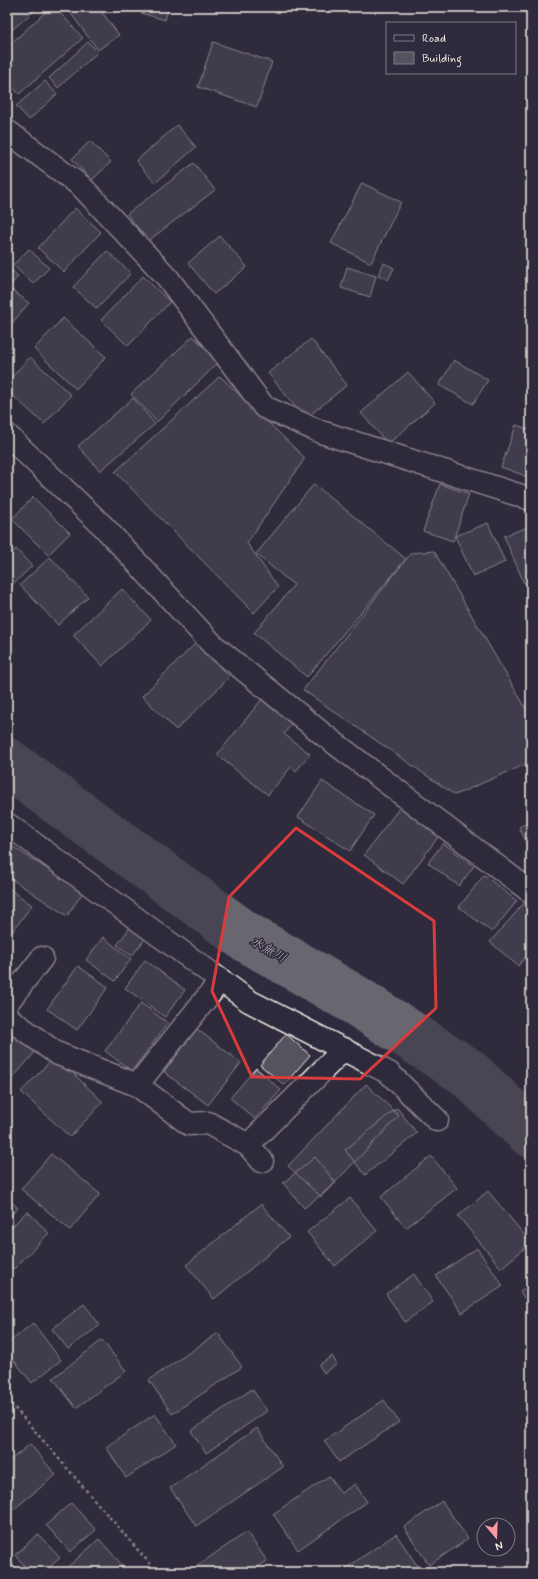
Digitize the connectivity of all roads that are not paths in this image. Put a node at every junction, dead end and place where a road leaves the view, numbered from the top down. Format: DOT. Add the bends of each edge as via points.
graph roads {
  1 [pos="7,131"];
  2 [pos="7,435"];
  3 [pos="531,499"];
  4 [pos="7,824"];
  5 [pos="531,892"];
  6 [pos="42,958"];
  7 [pos="221,980"];
  8 [pos="7,1003"];
  9 [pos="7,1018"];
  10 [pos="344,1049"];
  11 [pos="137,1085"];
  12 [pos="438,1120"];
  13 [pos="248,1145"];
  14 [pos="262,1161"];
  1 -- 3 [label="street" via="81,186 167,277 264,407 321,432"];
  2 -- 5 [label="street" via="104,527 213,645 324,735"];
  4 -- 7 [label="street"];
  6 -- 8 [label="street"];
  7 -- 10 [label="street" via="249,1001"];
  7 -- 11 [label="street"];
  9 -- 11 [label="street" via="56,1053"];
  10 -- 12 [label="street" via="389,1074"];
  10 -- 13 [label="street"];
  11 -- 13 [label="street" via="189,1124 208,1123"];
  13 -- 14 [label="street"];
}
